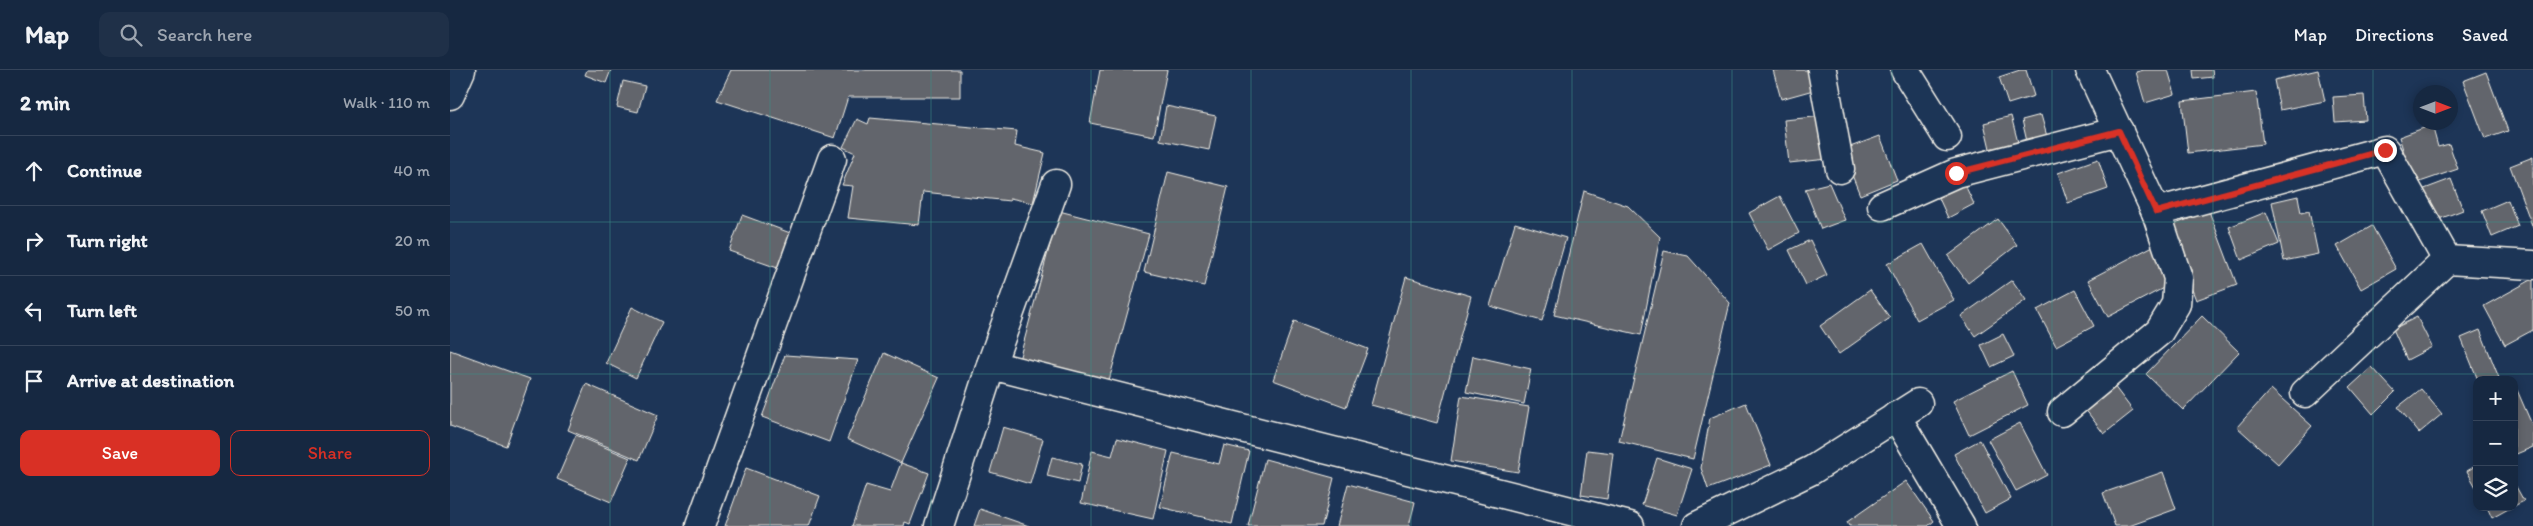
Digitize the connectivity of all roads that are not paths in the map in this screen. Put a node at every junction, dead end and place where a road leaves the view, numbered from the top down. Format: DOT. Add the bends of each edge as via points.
graph roads {
  1 [pos="461,70"];
  2 [pos="1822,70"];
  3 [pos="1905,70"];
  4 [pos="2090,70"];
  5 [pos="450,96"];
  6 [pos="2119,131"];
  7 [pos="1946,137"];
  8 [pos="832,159"];
  9 [pos="1840,169"];
  10 [pos="1056,184"];
  11 [pos="1882,206"];
  12 [pos="2156,212"];
  13 [pos="2447,260"];
  14 [pos="2533,265"];
  15 [pos="991,365"];
  16 [pos="2305,393"];
  17 [pos="2062,412"];
  18 [pos="700,526"];
  19 [pos="938,526"];
  20 [pos="1630,526"];
  21 [pos="1698,526"];
  22 [pos="1961,526"];
  1 -- 5 [label="street"];
  2 -- 9 [label="street"];
  3 -- 7 [label="street"];
  4 -- 6 [label="street"];
  6 -- 11 [label="street" via="1956,173"];
  6 -- 12 [label="street"];
  8 -- 18 [label="street"];
  10 -- 15 [label="street"];
  12 -- 13 [label="street" via="2385,150"];
  12 -- 17 [label="street" via="2178,278 2176,304 2159,332"];
  13 -- 14 [label="street"];
  13 -- 16 [label="street"];
  15 -- 19 [label="street"];
  15 -- 20 [label="street"];
  21 -- 22 [label="street" via="1812,470 1907,409"];
}
